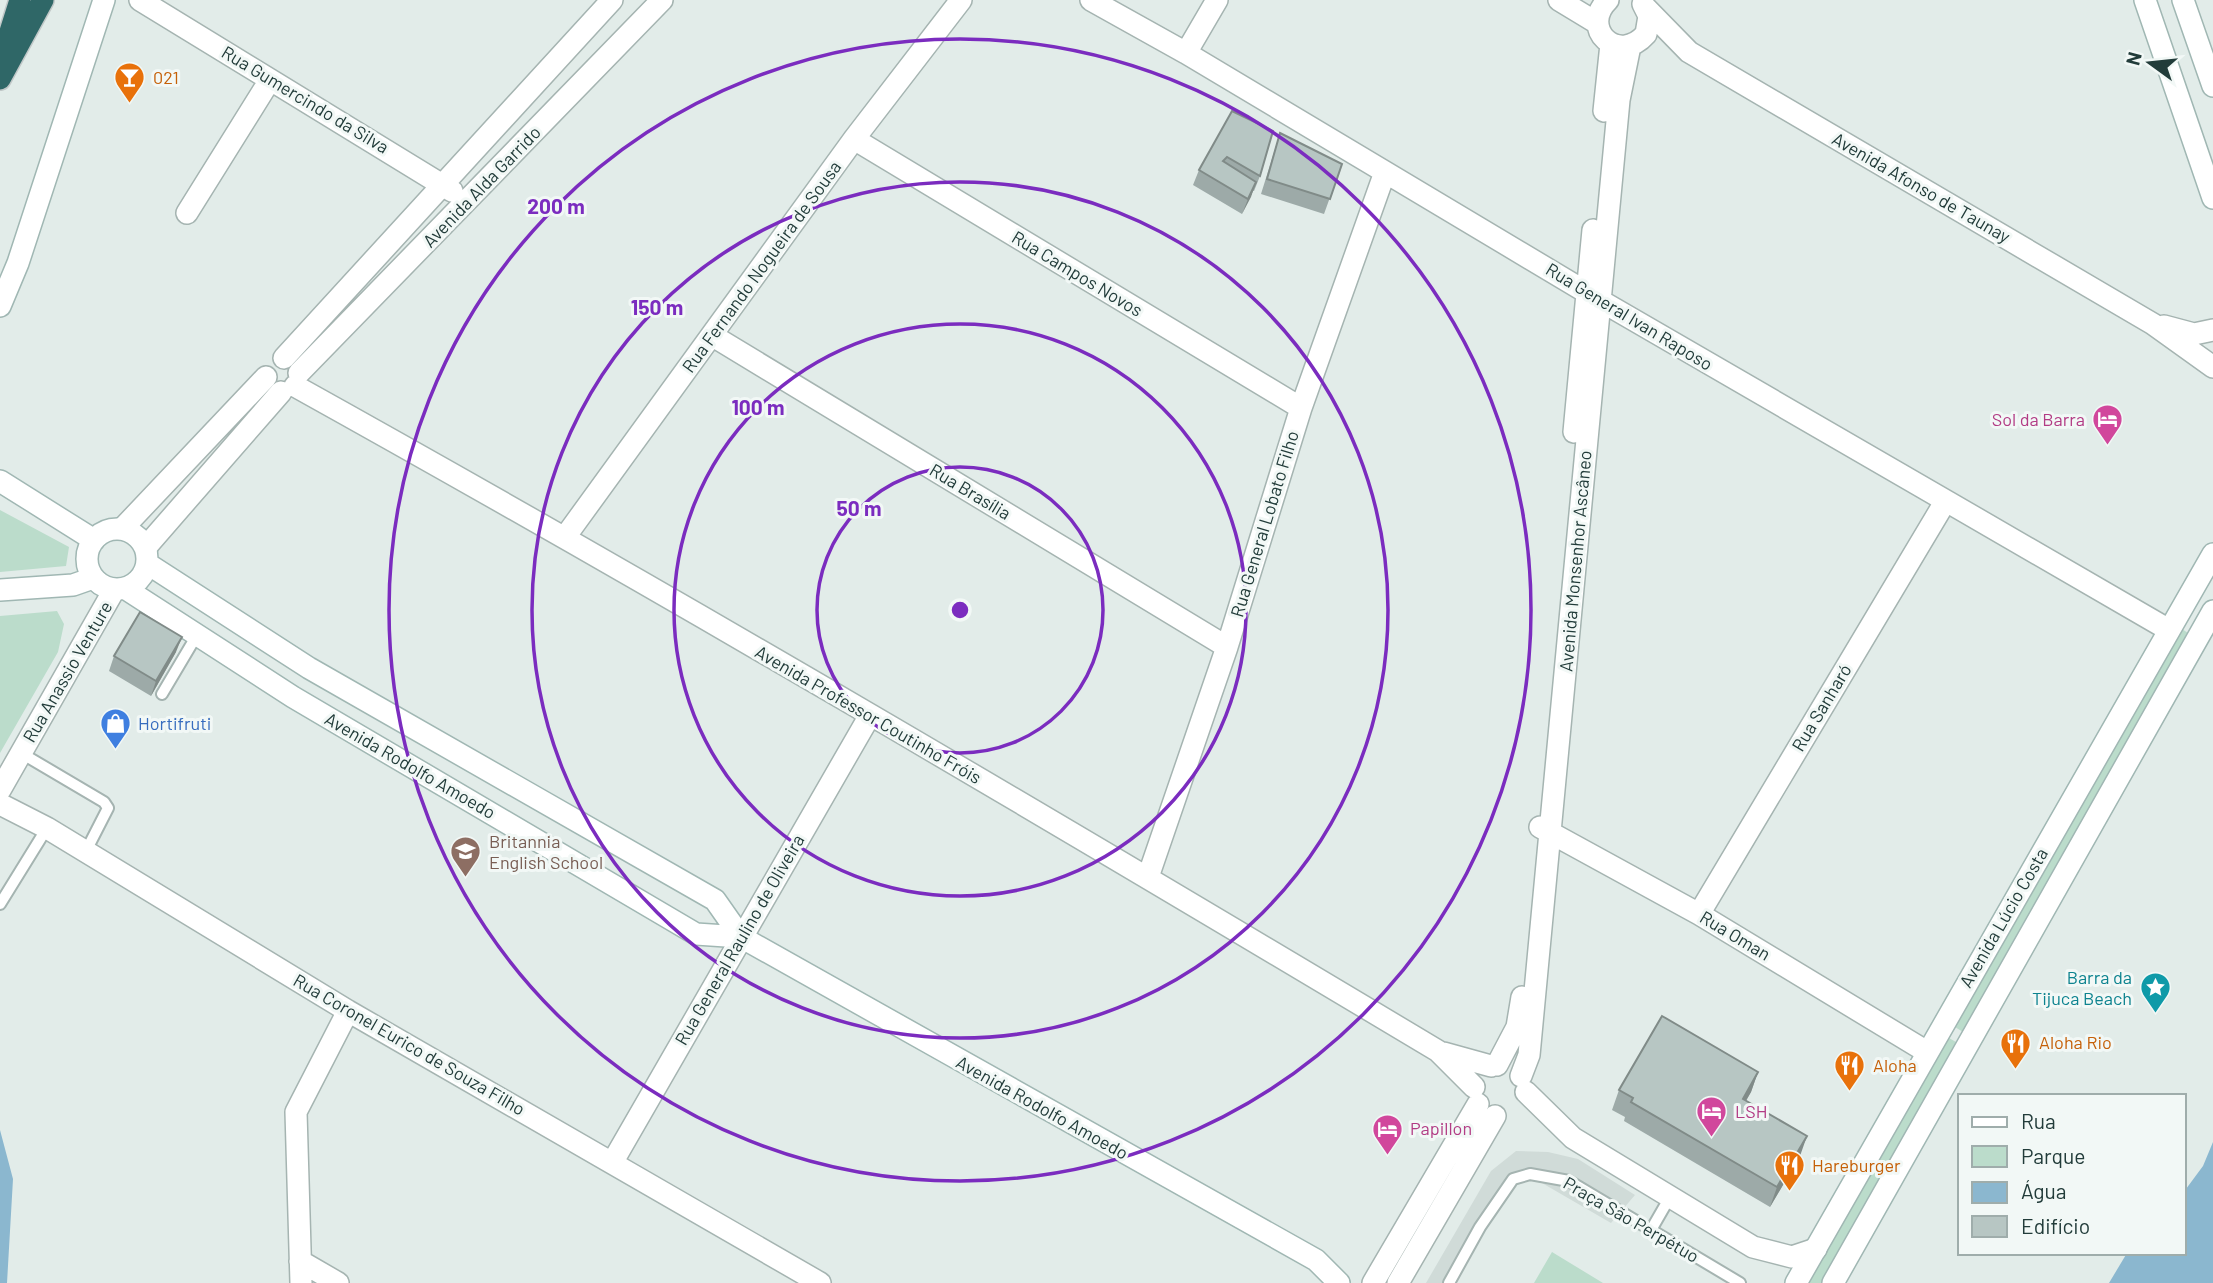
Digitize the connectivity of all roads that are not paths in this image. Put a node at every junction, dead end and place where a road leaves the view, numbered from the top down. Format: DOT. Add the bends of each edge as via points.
graph roads {
  1 [pos="20,0"];
  2 [pos="43,0"];
  3 [pos="104,0"];
  4 [pos="140,0"];
  5 [pos="612,0"];
  6 [pos="662,0"];
  7 [pos="961,0"];
  8 [pos="1091,0"];
  9 [pos="1217,0"];
  10 [pos="1559,0"];
  11 [pos="1608,0"];
  12 [pos="2145,0"];
  13 [pos="2183,0"];
  14 [pos="1642,4"];
  15 [pos="1597,23"];
  16 [pos="1627,43"];
  17 [pos="1689,52"];
  18 [pos="1186,53"];
  19 [pos="0,63"];
  20 [pos="0,79"];
  21 [pos="270,80"];
  22 [pos="2213,86"];
  23 [pos="854,139"];
  24 [pos="1385,172"];
  25 [pos="442,184"];
  26 [pos="2213,198"];
  27 [pos="469,202"];
  28 [pos="187,213"];
  29 [pos="1594,297"];
  30 [pos="0,306"];
  31 [pos="2153,324"];
  32 [pos="2213,330"];
  33 [pos="713,336"];
  34 [pos="2213,367"];
  35 [pos="285,377"];
  36 [pos="1301,408"];
  37 [pos="0,481"];
  38 [pos="1945,502"];
  39 [pos="122,529"];
  40 [pos="565,537"];
  41 [pos="94,540"];
  42 [pos="2213,554"];
  43 [pos="147,556"];
  44 [pos="93,578"];
  45 [pos="120,589"];
  46 [pos="0,590"];
  47 [pos="2213,611"];
  48 [pos="2169,630"];
  49 [pos="197,635"];
  50 [pos="1227,647"];
  51 [pos="309,668"];
  52 [pos="162,694"];
  53 [pos="293,696"];
  54 [pos="869,717"];
  55 [pos="21,753"];
  56 [pos="0,790"];
  57 [pos="0,804"];
  58 [pos="47,828"];
  59 [pos="1545,830"];
  60 [pos="86,851"];
  61 [pos="1148,877"];
  62 [pos="0,904"];
  63 [pos="1699,914"];
  64 [pos="741,937"];
  65 [pos="348,1011"];
  66 [pos="1438,1051"];
  67 [pos="1927,1052"];
  68 [pos="1494,1066"];
  69 [pos="1523,1084"];
  70 [pos="1483,1102"];
  71 [pos="612,1163"];
  72 [pos="1670,1197"];
  73 [pos="1651,1230"];
  74 [pos="1816,1249"];
  75 [pos="300,1261"];
  76 [pos="301,1283"];
  77 [pos="338,1283"];
  78 [pos="820,1283"];
  79 [pos="1339,1283"];
  80 [pos="1373,1283"];
  81 [pos="1398,1283"];
  82 [pos="1449,1283"];
  83 [pos="1740,1283"];
  84 [pos="1796,1283"];
  85 [pos="1833,1283"];
  1 -- 19 [label="highway"];
  2 -- 20 [label="highway"];
  3 -- 30 [label="street"];
  4 -- 21 [label="street, Rua Gumercindo da Silva"];
  5 -- 25 [label="street, Avenida Alda Garrido"];
  6 -- 27 [label="street, Avenida Alda Garrido"];
  7 -- 23 [label="street, Rua Fernando Nogueira de Sousa"];
  8 -- 18 [label="street, Rua General Ivan Raposo"];
  9 -- 18 [label="street"];
  10 -- 15 [label="street"];
  11 -- 15 [label="street"];
  12 -- 26 [label="street"];
  13 -- 22 [label="street"];
  14 -- 16 [label="street, Avenida Monsenhor Ascâneo" via="1649,25"];
  14 -- 17 [label="street, Avenida Afonso de Taunay"];
  15 -- 16 [label="street" via="1600,32"];
  16 -- 17 [label="street, Avenida Afonso de Taunay"];
  16 -- 29 [label="street, Avenida Monsenhor Ascâneo"];
  17 -- 31 [label="street, Avenida Afonso de Taunay"];
  18 -- 24 [label="street, Rua General Ivan Raposo"];
  21 -- 25 [label="street, Rua Gumercindo da Silva"];
  21 -- 28 [label="street"];
  23 -- 33 [label="street, Rua Fernando Nogueira de Sousa"];
  23 -- 36 [label="street, Rua Campos Novos"];
  24 -- 29 [label="street, Rua General Ivan Raposo"];
  24 -- 36 [label="street, Rua General Lobato Filho"];
  25 -- 27 [label="street, Rua Gumercindo da Silva"];
  25 -- 35 [label="street, Avenida Alda Garrido"];
  27 -- 35 [label="street, Avenida Alda Garrido"];
  29 -- 38 [label="street, Rua General Ivan Raposo"];
  29 -- 59 [label="street, Avenida Monsenhor Ascâneo"];
  31 -- 32 [label="street, Avenida Afonso de Taunay" via="2194,334"];
  31 -- 34 [label="street, Avenida Afonso de Taunay"];
  33 -- 40 [label="street, Rua Fernando Nogueira de Sousa"];
  33 -- 50 [label="street, Rua Brasília"];
  35 -- 39 [label="street, Avenida Alda Garrido"];
  35 -- 40 [label="street, Avenida Professor Coutinho Fróis"];
  35 -- 43 [label="street, Avenida Alda Garrido"];
  36 -- 50 [label="street, Rua General Lobato Filho"];
  37 -- 41 [label="street"];
  38 -- 48 [label="street, Rua General Ivan Raposo"];
  38 -- 63 [label="street, Rua Sanharó"];
  39 -- 41 [label="street" via="102,533"];
  39 -- 43 [label="street" via="140,538"];
  40 -- 54 [label="street, Avenida Professor Coutinho Fróis"];
  41 -- 44 [label="street" via="87,559"];
  42 -- 48 [label="street, Avenida Lúcio Costa"];
  43 -- 45 [label="street" via="136,584"];
  43 -- 51 [label="street, Avenida Rodolfo Amoedo"];
  44 -- 45 [label="street"];
  44 -- 46 [label="street"];
  45 -- 49 [label="street, Avenida Rodolfo Amoedo"];
  45 -- 55 [label="street, Rua Anassio Venture"];
  47 -- 85 [label="street, Avenida Lúcio Costa"];
  48 -- 67 [label="street, Avenida Lúcio Costa"];
  49 -- 52 [label="lane"];
  49 -- 53 [label="street, Avenida Rodolfo Amoedo"];
  50 -- 61 [label="street, Rua General Lobato Filho"];
  51 -- 53 [label="street"];
  51 -- 64 [label="street, Avenida Rodolfo Amoedo" via="715,900"];
  53 -- 64 [label="street, Avenida Rodolfo Amoedo" via="696,934"];
  54 -- 61 [label="street, Avenida Professor Coutinho Fróis"];
  54 -- 64 [label="street, Rua General Raulino de Oliveira"];
  55 -- 56 [label="street, Rua Anassio Venture"];
  55 -- 60 [label="lane" via="108,808"];
  57 -- 58 [label="street, Rua Coronel Eurico de Souza Filho"];
  58 -- 60 [label="street, Rua Coronel Eurico de Souza Filho"];
  58 -- 62 [label="lane"];
  59 -- 63 [label="street, Rua Oman"];
  59 -- 68 [label="street, Avenida Monsenhor Ascâneo" via="1517,1027"];
  59 -- 69 [label="street, Avenida Monsenhor Ascâneo"];
  60 -- 65 [label="street, Rua Coronel Eurico de Souza Filho"];
  61 -- 66 [label="street, Avenida Professor Coutinho Fróis"];
  63 -- 67 [label="street, Rua Oman"];
  64 -- 71 [label="street, Rua General Raulino de Oliveira"];
  64 -- 79 [label="street, Avenida Rodolfo Amoedo" via="1316,1260"];
  65 -- 71 [label="street, Rua Coronel Eurico de Souza Filho"];
  65 -- 75 [label="street" via="296,1112"];
  66 -- 68 [label="street, Avenida Professor Coutinho Fróis"];
  66 -- 70 [label="street, Avenida Professor Coutinho Fróis"];
  67 -- 74 [label="street, Avenida Lúcio Costa"];
  68 -- 69 [label="street" via="1511,1068"];
  68 -- 70 [label="street" via="1480,1074"];
  69 -- 70 [label="street" via="1524,1100 1513,1113"];
  69 -- 72 [label="street" via="1573,1138"];
  70 -- 80 [label="street"];
  70 -- 81 [label="street"];
  71 -- 78 [label="street, Rua Coronel Eurico de Souza Filho"];
  72 -- 73 [label="lane"];
  72 -- 74 [label="street" via="1753,1247 1792,1257"];
  73 -- 82 [label="lane, Praça São Perpétuo" via="1569,1181 1530,1174 1513,1179"];
  73 -- 83 [label="lane, Praça São Perpétuo"];
  74 -- 84 [label="street, Avenida Lúcio Costa"];
  75 -- 76 [label="street"];
  75 -- 77 [label="street"];
}
